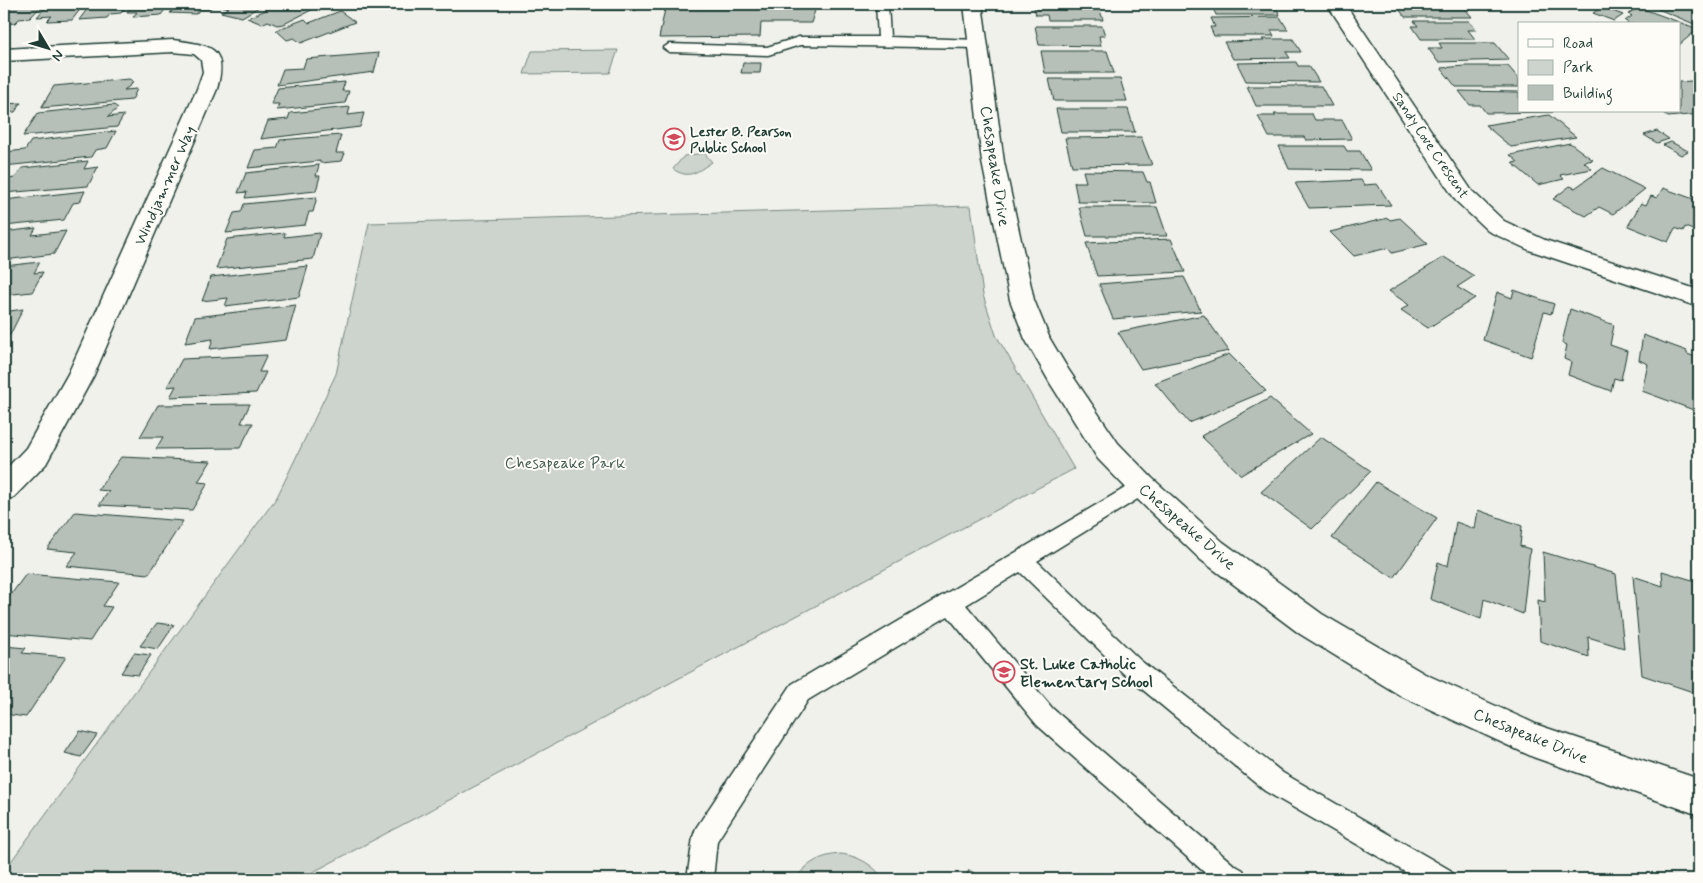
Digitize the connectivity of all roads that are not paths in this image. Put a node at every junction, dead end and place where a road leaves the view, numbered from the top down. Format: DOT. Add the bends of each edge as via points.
graph roads {
  1 [pos="882,4"];
  2 [pos="973,4"];
  3 [pos="1336,4"];
  4 [pos="884,41"];
  5 [pos="978,44"];
  6 [pos="670,48"];
  7 [pos="4,55"];
  8 [pos="1699,299"];
  9 [pos="1142,486"];
  10 [pos="4,489"];
  11 [pos="1022,560"];
  12 [pos="951,603"];
  13 [pos="1699,798"];
  14 [pos="700,879"];
  15 [pos="1234,879"];
  16 [pos="1441,879"];
  1 -- 4 [label="lane"];
  2 -- 5 [label="street, Chesapeake Drive"];
  3 -- 8 [label="street, Sandy Cove Crescent" via="1464,196 1496,226 1537,245"];
  4 -- 5 [label="lane"];
  4 -- 6 [label="lane" via="798,41 768,51"];
  5 -- 9 [label="street, Chesapeake Drive" via="993,162 1022,300 1038,340 1059,376 1108,451"];
  7 -- 10 [label="street, Windjammer Way" via="173,46 199,49 210,58 212,72 82,375 36,456"];
  9 -- 11 [label="lane"];
  9 -- 13 [label="street, Chesapeake Drive" via="1212,550 1312,624 1413,685 1533,740"];
  11 -- 12 [label="lane"];
  11 -- 16 [label="lane" via="1133,668 1274,782"];
  12 -- 14 [label="lane" via="800,692 705,837"];
  12 -- 15 [label="lane" via="1045,717"];
}
